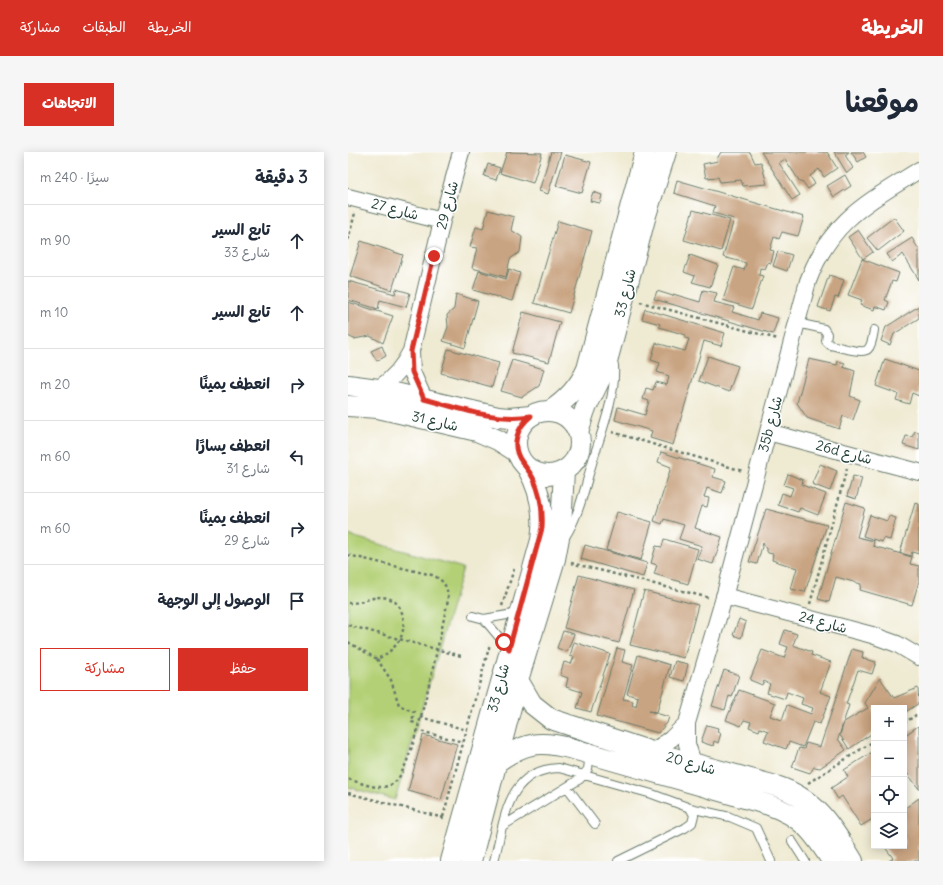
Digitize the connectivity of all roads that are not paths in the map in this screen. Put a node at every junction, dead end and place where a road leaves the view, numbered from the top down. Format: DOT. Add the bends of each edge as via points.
graph roads {
  1 [pos="461,152"];
  2 [pos="645,152"];
  3 [pos="666,152"];
  4 [pos="919,170"];
  5 [pos="353,198"];
  6 [pos="442,221"];
  7 [pos="797,323"];
  8 [pos="874,330"];
  9 [pos="611,347"];
  10 [pos="411,351"];
  11 [pos="348,386"];
  12 [pos="378,389"];
  13 [pos="424,399"];
  14 [pos="348,406"];
  15 [pos="550,411"];
  16 [pos="531,416"];
  17 [pos="578,432"];
  18 [pos="768,432"];
  19 [pos="517,452"];
  20 [pos="528,469"];
  21 [pos="564,472"];
  22 [pos="919,472"];
  23 [pos="557,552"];
  24 [pos="723,599"];
  25 [pos="519,613"];
  26 [pos="472,616"];
  27 [pos="484,619"];
  28 [pos="509,649"];
  29 [pos="919,657"];
  30 [pos="518,680"];
  31 [pos="687,723"];
  32 [pos="652,752"];
  33 [pos="590,754"];
  34 [pos="497,762"];
  35 [pos="693,763"];
  36 [pos="585,774"];
  37 [pos="567,787"];
  38 [pos="690,808"];
  39 [pos="595,824"];
  40 [pos="504,825"];
  41 [pos="792,841"];
  42 [pos="451,861"];
  43 [pos="471,861"];
  44 [pos="494,861"];
  45 [pos="618,861"];
  46 [pos="771,861"];
  47 [pos="805,861"];
  48 [pos="832,861"];
  49 [pos="853,861"];
  1 -- 6 [label="street, شارع 29"];
  2 -- 15 [label="street, شارع 33" via="587,369 576,389"];
  3 -- 9 [label="street, شارع 33" via="644,222"];
  4 -- 7 [label="street, 35b شارع" via="860,208 828,240 808,281"];
  5 -- 6 [label="street, شارع 27"];
  6 -- 10 [label="street, شارع 29"];
  7 -- 8 [label="lane" via="824,329 827,334 826,342 830,345 860,351 867,351"];
  7 -- 18 [label="street, 35b شارع"];
  9 -- 17 [label="street, شارع 33" via="605,369 585,410"];
  9 -- 23 [label="lane" via="613,380 602,430 577,514"];
  10 -- 12 [label="street, شارع 29" via="401,369"];
  10 -- 13 [label="street, شارع 29" via="412,372"];
  11 -- 12 [label="street, شارع 31"];
  12 -- 13 [label="street, شارع 31"];
  13 -- 16 [label="street, شارع 31" via="498,417"];
  14 -- 19 [label="street, شارع 31" via="378,408 477,431"];
  15 -- 16 [label="street"];
  15 -- 17 [label="street" via="564,415"];
  16 -- 19 [label="street" via="524,421 516,436"];
  17 -- 21 [label="street" via="578,454"];
  18 -- 22 [label="street, 26d شارع"];
  18 -- 24 [label="street, 35b شارع"];
  19 -- 20 [label="street" via="521,462"];
  20 -- 21 [label="street" via="542,475"];
  20 -- 25 [label="street, شارع 33" via="542,503 542,528"];
  21 -- 23 [label="street, شارع 33"];
  23 -- 30 [label="street, شارع 33"];
  24 -- 29 [label="street, شارع 24" via="885,639"];
  24 -- 31 [label="street, 35b شارع"];
  25 -- 27 [label="lane"];
  25 -- 28 [label="street, شارع 33"];
  26 -- 27 [label="lane"];
  27 -- 28 [label="lane"];
  28 -- 42 [label="street, شارع 33"];
  30 -- 32 [label="street, شارع 20" via="532,704 551,719"];
  30 -- 34 [label="street, شارع 33"];
  31 -- 32 [label="street, 35b شارع" via="671,739"];
  31 -- 35 [label="street, 35b شارع" via="687,744"];
  32 -- 35 [label="street, شارع 20"];
  33 -- 34 [label="street, شارع 20" via="559,745 533,743 520,747"];
  33 -- 36 [label="lane"];
  33 -- 48 [label="street, شارع 20" via="780,808 809,828"];
  34 -- 43 [label="street, شارع 33"];
  35 -- 49 [label="street, شارع 20" via="793,792 822,814"];
  36 -- 37 [label="lane"];
  36 -- 38 [label="lane"];
  36 -- 40 [label="lane" via="559,768 536,772 526,778 512,796"];
  37 -- 39 [label="lane"];
  37 -- 40 [label="lane"];
  38 -- 45 [label="lane" via="694,815 692,823"];
  38 -- 46 [label="lane" via="730,817 756,828"];
  40 -- 44 [label="lane"];
  41 -- 47 [label="lane"];
}
